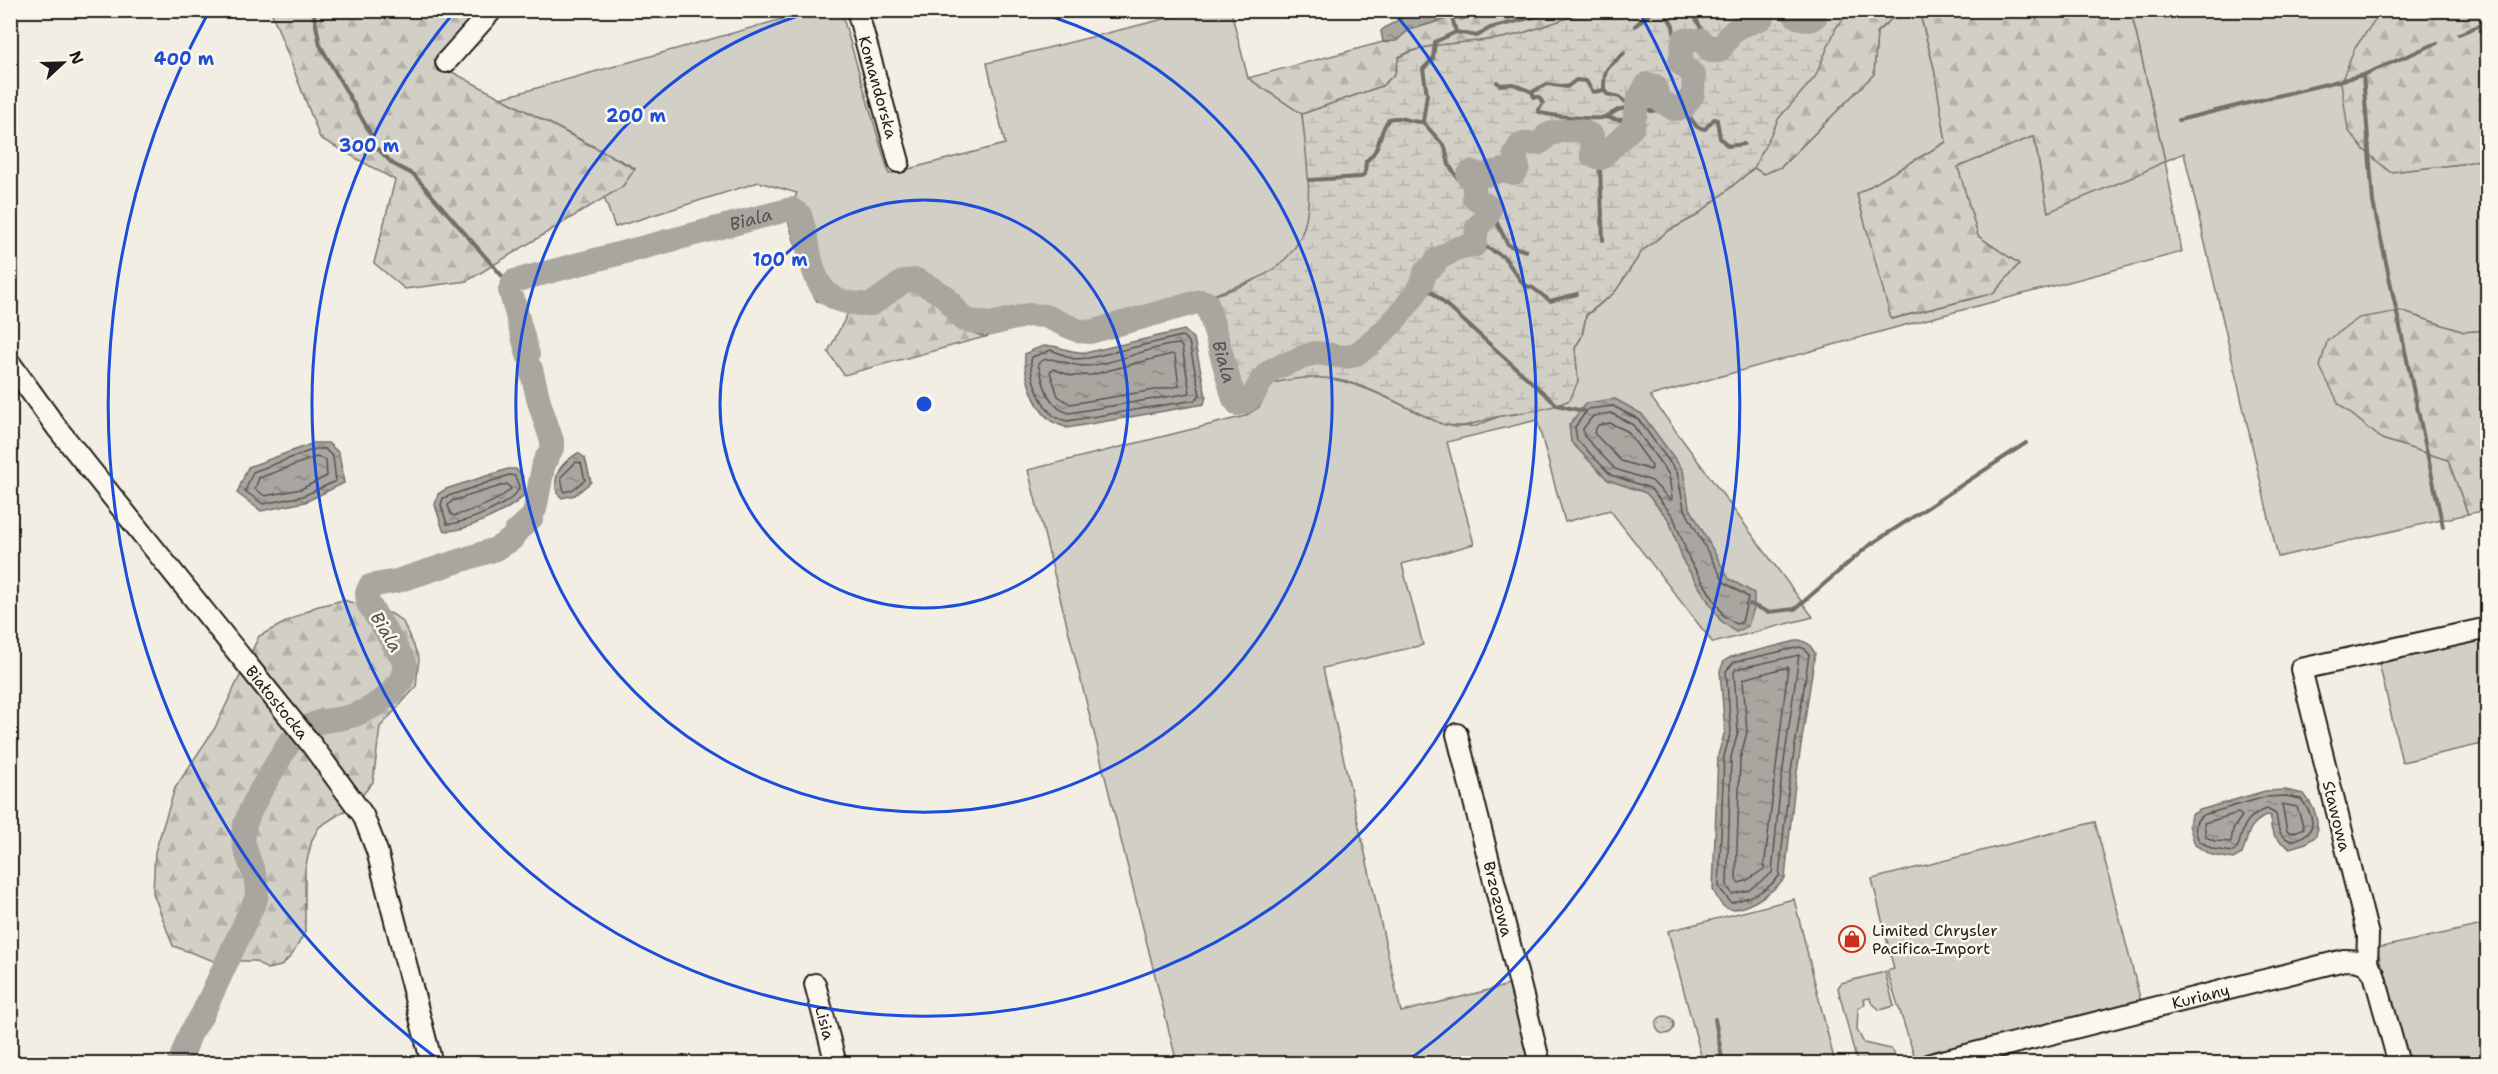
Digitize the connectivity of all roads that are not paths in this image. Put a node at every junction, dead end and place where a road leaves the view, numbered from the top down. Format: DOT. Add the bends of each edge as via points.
graph roads {
  1 [pos="492,10"];
  2 [pos="857,10"];
  3 [pos="446,62"];
  4 [pos="899,162"];
  5 [pos="10,363"];
  6 [pos="2487,628"];
  7 [pos="1457,734"];
  8 [pos="2367,964"];
  9 [pos="815,984"];
  10 [pos="432,1064"];
  11 [pos="836,1064"];
  12 [pos="1540,1064"];
  13 [pos="1931,1064"];
  14 [pos="2399,1064"];
  1 -- 3 [label="street"];
  2 -- 4 [label="street, Komandorska"];
  5 -- 10 [label="street, Białostocka" via="57,428 306,737 363,815 377,851"];
  6 -- 8 [label="street, Stawowa" via="2301,669 2368,934"];
  7 -- 12 [label="street, Brzozowa"];
  8 -- 13 [label="street, Kuriany" via="2344,960"];
  8 -- 14 [label="street" via="2380,990"];
  9 -- 11 [label="street, Lisia"];
}
